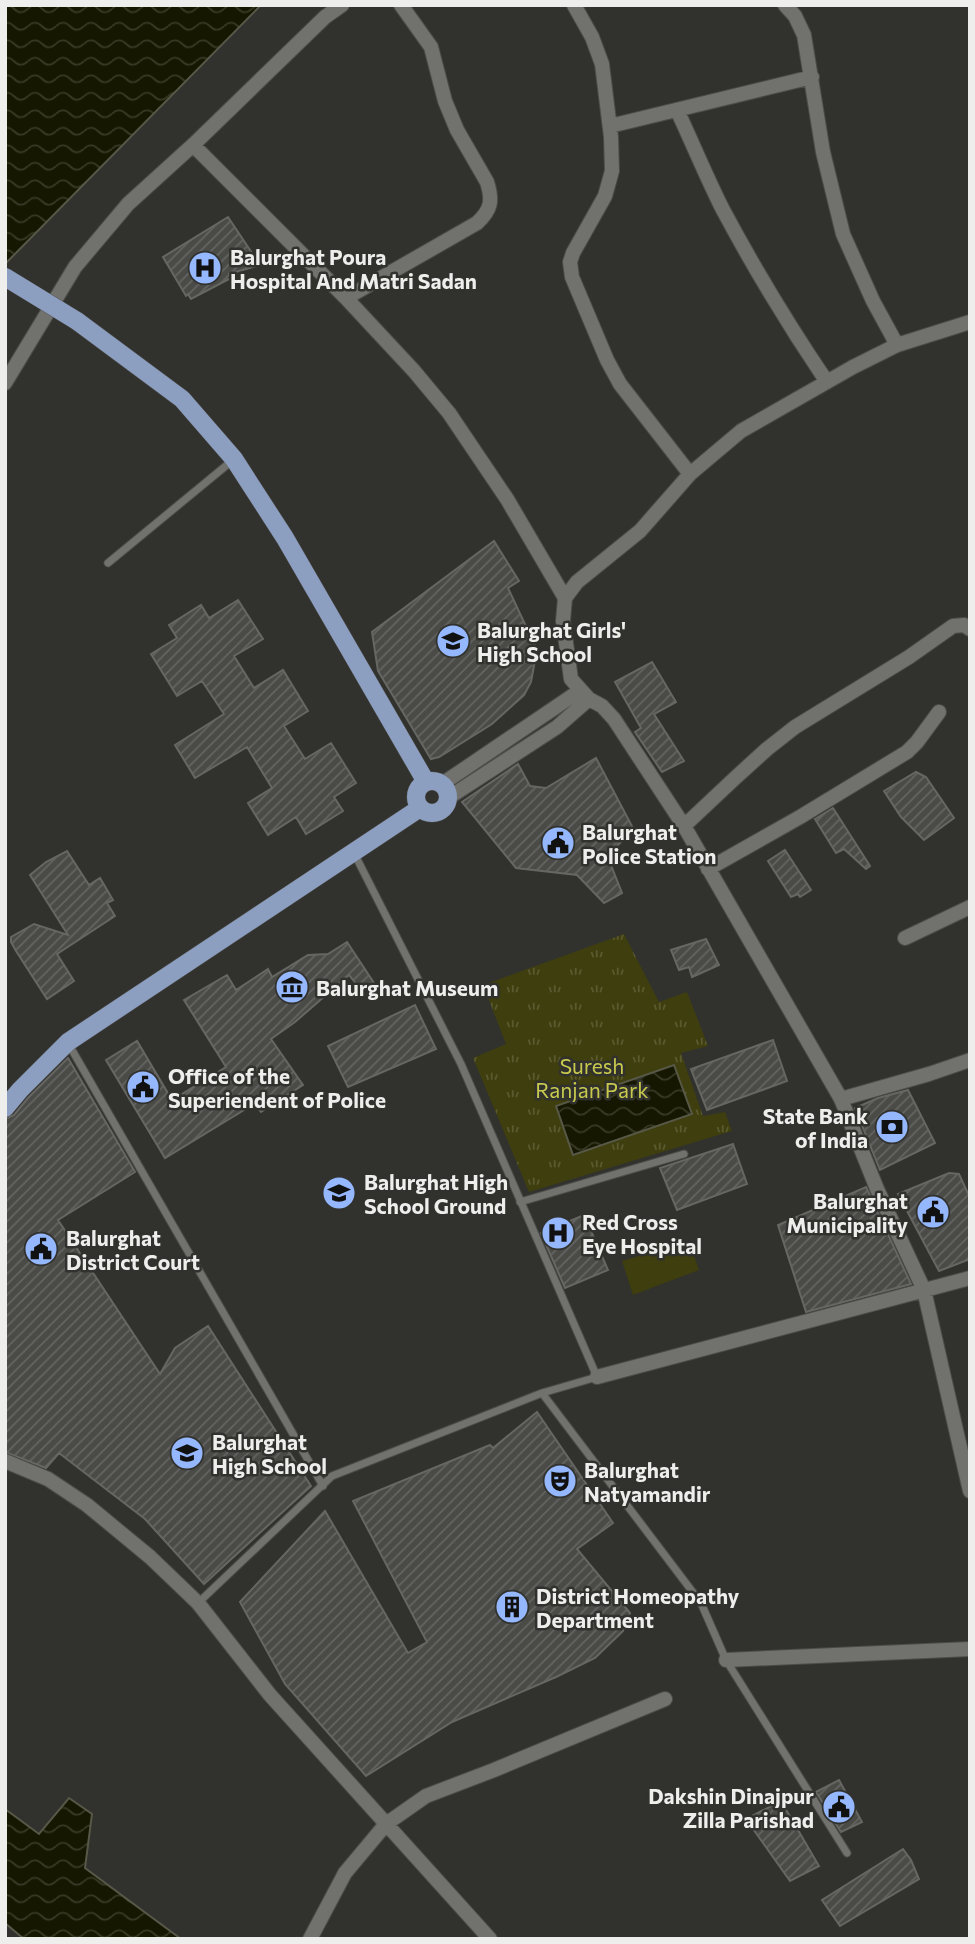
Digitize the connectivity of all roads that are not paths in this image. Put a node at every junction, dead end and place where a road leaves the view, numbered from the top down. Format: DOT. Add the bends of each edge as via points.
graph roads {
  1 [pos="342,5"];
  2 [pos="401,5"];
  3 [pos="574,5"];
  4 [pos="785,5"];
  5 [pos="812,77"];
  6 [pos="677,110"];
  7 [pos="610,127"];
  8 [pos="193,145"];
  9 [pos="5,277"];
  10 [pos="346,298"];
  11 [pos="970,322"];
  12 [pos="897,345"];
  13 [pos="827,382"];
  14 [pos="5,383"];
  15 [pos="234,459"];
  16 [pos="690,474"];
  17 [pos="108,563"];
  18 [pos="565,598"];
  19 [pos="970,629"];
  20 [pos="585,695"];
  21 [pos="939,712"];
  22 [pos="439,788"];
  23 [pos="420,808"];
  24 [pos="684,826"];
  25 [pos="354,852"];
  26 [pos="708,869"];
  27 [pos="970,907"];
  28 [pos="905,938"];
  29 [pos="68,1042"];
  30 [pos="970,1060"];
  31 [pos="841,1099"];
  32 [pos="5,1108"];
  33 [pos="684,1154"];
  34 [pos="520,1202"];
  35 [pos="970,1278"];
  36 [pos="924,1290"];
  37 [pos="597,1377"];
  38 [pos="542,1393"];
  39 [pos="5,1461"];
  40 [pos="323,1486"];
  41 [pos="970,1490"];
  42 [pos="198,1603"];
  43 [pos="970,1649"];
  44 [pos="726,1660"];
  45 [pos="664,1699"];
  46 [pos="386,1824"];
  47 [pos="847,1853"];
  48 [pos="310,1939"];
  49 [pos="489,1939"];
  1 -- 8 [label="street"];
  2 -- 10 [label="street" via="431,47 445,101 487,182 490,204 477,223"];
  3 -- 7 [label="street" via="602,64"];
  4 -- 5 [label="street" via="804,34"];
  5 -- 6 [label="street"];
  5 -- 12 [label="street" via="823,152 843,234"];
  6 -- 7 [label="street"];
  6 -- 13 [label="street" via="762,280"];
  7 -- 16 [label="street" via="612,171 605,196 573,253 572,277 620,384"];
  8 -- 10 [label="street"];
  8 -- 14 [label="street" via="128,204 75,267"];
  9 -- 15 [label="main road, bridge" via="77,321 183,399"];
  10 -- 18 [label="street" via="449,412"];
  11 -- 12 [label="street"];
  12 -- 13 [label="street"];
  13 -- 16 [label="street" via="741,431"];
  15 -- 17 [label="lane"];
  15 -- 22 [label="main road"];
  16 -- 18 [label="street" via="640,531 577,582"];
  18 -- 20 [label="street" via="563,621 571,679"];
  19 -- 24 [label="street" via="953,626 795,727"];
  20 -- 22 [label="street"];
  20 -- 24 [label="street" via="614,719"];
  21 -- 26 [label="street" via="907,752"];
  22 -- 23 [label="main road" via="418,789"];
  22 -- 23 [label="main road" via="444,808 430,813"];
  23 -- 25 [label="main road"];
  24 -- 26 [label="street"];
  25 -- 29 [label="main road"];
  25 -- 34 [label="lane" via="461,1064"];
  26 -- 31 [label="street"];
  27 -- 28 [label="street"];
  29 -- 32 [label="main road"];
  29 -- 40 [label="lane"];
  30 -- 31 [label="street"];
  31 -- 36 [label="street"];
  33 -- 34 [label="lane"];
  34 -- 37 [label="lane"];
  35 -- 36 [label="street"];
  36 -- 37 [label="street"];
  36 -- 41 [label="street"];
  37 -- 38 [label="lane"];
  38 -- 40 [label="lane" via="332,1476"];
  38 -- 44 [label="lane" via="701,1603"];
  39 -- 42 [label="street" via="48,1479 87,1505"];
  40 -- 42 [label="lane"];
  42 -- 46 [label="street" via="270,1695"];
  43 -- 44 [label="street"];
  44 -- 47 [label="lane"];
  45 -- 46 [label="street" via="425,1796"];
  46 -- 48 [label="street" via="345,1873"];
  46 -- 49 [label="street"];
}
